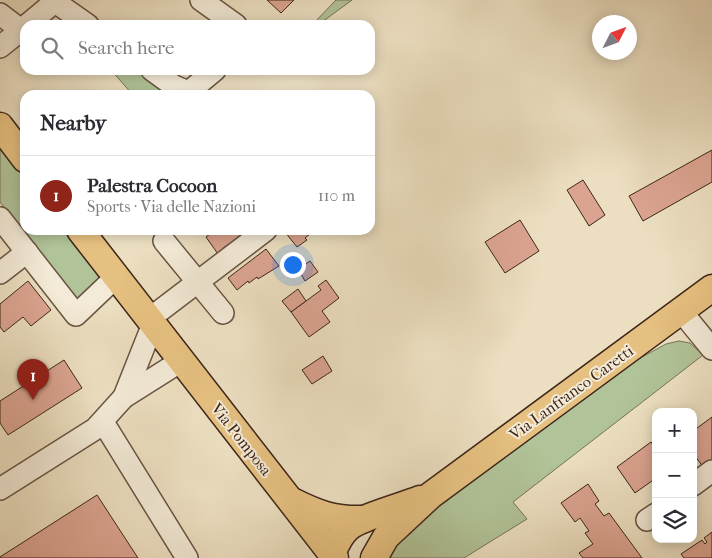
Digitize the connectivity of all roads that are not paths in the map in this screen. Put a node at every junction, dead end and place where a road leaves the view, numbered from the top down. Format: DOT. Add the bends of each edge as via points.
graph roads {
  1 [pos="200,0"];
  2 [pos="56,1"];
  3 [pos="0,14"];
  4 [pos="33,20"];
  5 [pos="81,20"];
  6 [pos="229,20"];
  7 [pos="20,25"];
  8 [pos="20,30"];
  9 [pos="0,47"];
  10 [pos="159,75"];
  11 [pos="209,75"];
  12 [pos="184,90"];
  13 [pos="191,90"];
  14 [pos="0,126"];
  15 [pos="20,152"];
  16 [pos="0,218"];
  17 [pos="84,235"];
  18 [pos="259,235"];
  19 [pos="164,241"];
  20 [pos="27,252"];
  21 [pos="0,273"];
  22 [pos="116,277"];
  23 [pos="198,282"];
  24 [pos="712,288"];
  25 [pos="681,311"];
  26 [pos="222,313"];
  27 [pos="151,321"];
  28 [pos="712,349"];
  29 [pos="181,361"];
  30 [pos="124,397"];
  31 [pos="103,422"];
  32 [pos="712,471"];
  33 [pos="697,482"];
  34 [pos="0,490"];
  35 [pos="430,495"];
  36 [pos="289,499"];
  37 [pos="364,519"];
  38 [pos="380,547"];
  39 [pos="334,556"];
  40 [pos="187,558"];
  1 -- 6 [label="street"];
  2 -- 4 [label="street"];
  2 -- 5 [label="street"];
  3 -- 7 [label="street"];
  8 -- 9 [label="street"];
  10 -- 12 [label="street"];
  11 -- 13 [label="street"];
  14 -- 15 [label="main road"];
  16 -- 20 [label="street"];
  17 -- 22 [label="main road, Via Pomposa"];
  18 -- 23 [label="street"];
  19 -- 23 [label="street"];
  20 -- 21 [label="street"];
  20 -- 22 [label="street" via="76,315"];
  22 -- 27 [label="main road, Via Pomposa"];
  23 -- 26 [label="street"];
  23 -- 27 [label="street"];
  24 -- 25 [label="main road, Via Lanfranco Caretti"];
  25 -- 28 [label="street"];
  25 -- 35 [label="main road, Via Lanfranco Caretti"];
  27 -- 29 [label="main road, Via Pomposa"];
  27 -- 30 [label="street"];
  29 -- 30 [label="street"];
  29 -- 36 [label="main road, Via Pomposa"];
  30 -- 31 [label="street"];
  31 -- 34 [label="street"];
  31 -- 40 [label="street"];
  32 -- 33 [label="street"];
  35 -- 37 [label="main road, Via Lanfranco Caretti"];
  35 -- 38 [label="main road, Via Lanfranco Caretti"];
  36 -- 37 [label="main road, Via Lanfranco Caretti" via="342,520"];
  36 -- 39 [label="main road, Via Pomposa"];
  37 -- 39 [label="main road, Via Lanfranco Caretti" via="350,526 341,536"];
  38 -- 39 [label="main road, Via Lanfranco Caretti"];
}
